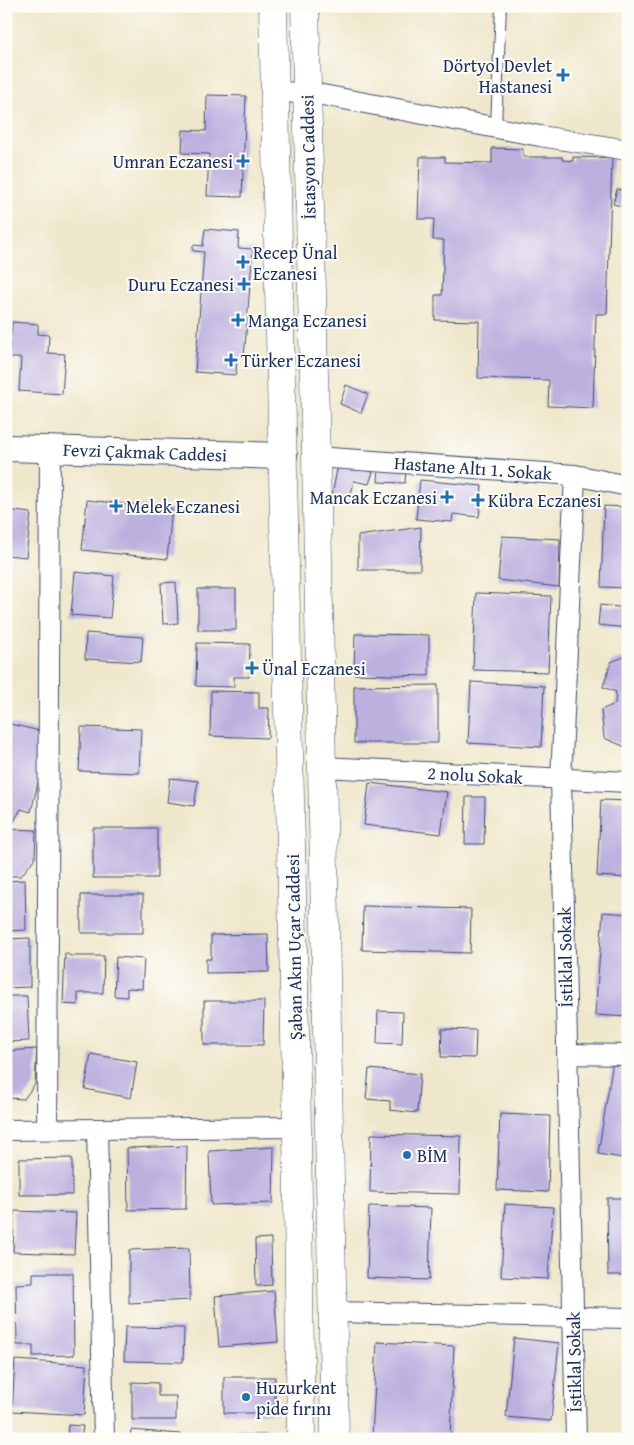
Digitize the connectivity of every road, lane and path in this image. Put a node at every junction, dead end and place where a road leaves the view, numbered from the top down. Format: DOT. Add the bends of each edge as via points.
graph roads {
  1 [pos="273,6"];
  2 [pos="305,6"];
  3 [pos="500,6"];
  4 [pos="307,92"];
  5 [pos="275,93"];
  6 [pos="496,127"];
  7 [pos="628,150"];
  8 [pos="6,448"];
  9 [pos="50,449"];
  10 [pos="284,456"];
  11 [pos="316,457"];
  12 [pos="575,475"];
  13 [pos="628,486"];
  14 [pos="322,767"];
  15 [pos="561,779"];
  16 [pos="628,782"];
  17 [pos="567,1054"];
  18 [pos="628,1055"];
  19 [pos="297,1127"];
  20 [pos="47,1129"];
  21 [pos="98,1129"];
  22 [pos="6,1130"];
  23 [pos="332,1312"];
  24 [pos="573,1317"];
  25 [pos="628,1318"];
  26 [pos="104,1439"];
  27 [pos="301,1439"];
  28 [pos="335,1439"];
  29 [pos="576,1439"];
  1 -- 5 [label="main road, İstasyon Caddesi"];
  2 -- 4 [label="main road, İstasyon Caddesi"];
  3 -- 6 [label="lane"];
  4 -- 5 [label="street"];
  4 -- 6 [label="street"];
  4 -- 11 [label="main road, İstasyon Caddesi"];
  5 -- 10 [label="main road, İstasyon Caddesi"];
  6 -- 7 [label="street"];
  8 -- 9 [label="street, Fevzi Çakmak Caddesi"];
  9 -- 10 [label="street, Fevzi Çakmak Caddesi"];
  9 -- 20 [label="street"];
  10 -- 11 [label="main road"];
  10 -- 19 [label="main road, Şaban Akın Uçar Caddesi"];
  11 -- 12 [label="street, Hastane Altı 1. Sokak"];
  11 -- 14 [label="main road, Şaban Akın Uçar Caddesi"];
  12 -- 13 [label="street, Hastane Altı 1. Sokak"];
  12 -- 15 [label="street, İstiklal Sokak"];
  14 -- 15 [label="street, 2 nolu Sokak"];
  14 -- 23 [label="main road, Şaban Akın Uçar Caddesi"];
  15 -- 16 [label="street, 2 nolu Sokak"];
  15 -- 17 [label="street, İstiklal Sokak"];
  17 -- 18 [label="street"];
  17 -- 24 [label="street, İstiklal Sokak"];
  19 -- 21 [label="street"];
  19 -- 27 [label="main road, Şaban Akın Uçar Caddesi"];
  20 -- 21 [label="street"];
  20 -- 22 [label="street"];
  21 -- 26 [label="street"];
  23 -- 24 [label="street"];
  23 -- 28 [label="main road, Şaban Akın Uçar Caddesi"];
  24 -- 25 [label="street"];
  24 -- 29 [label="street, İstiklal Sokak"];
}
